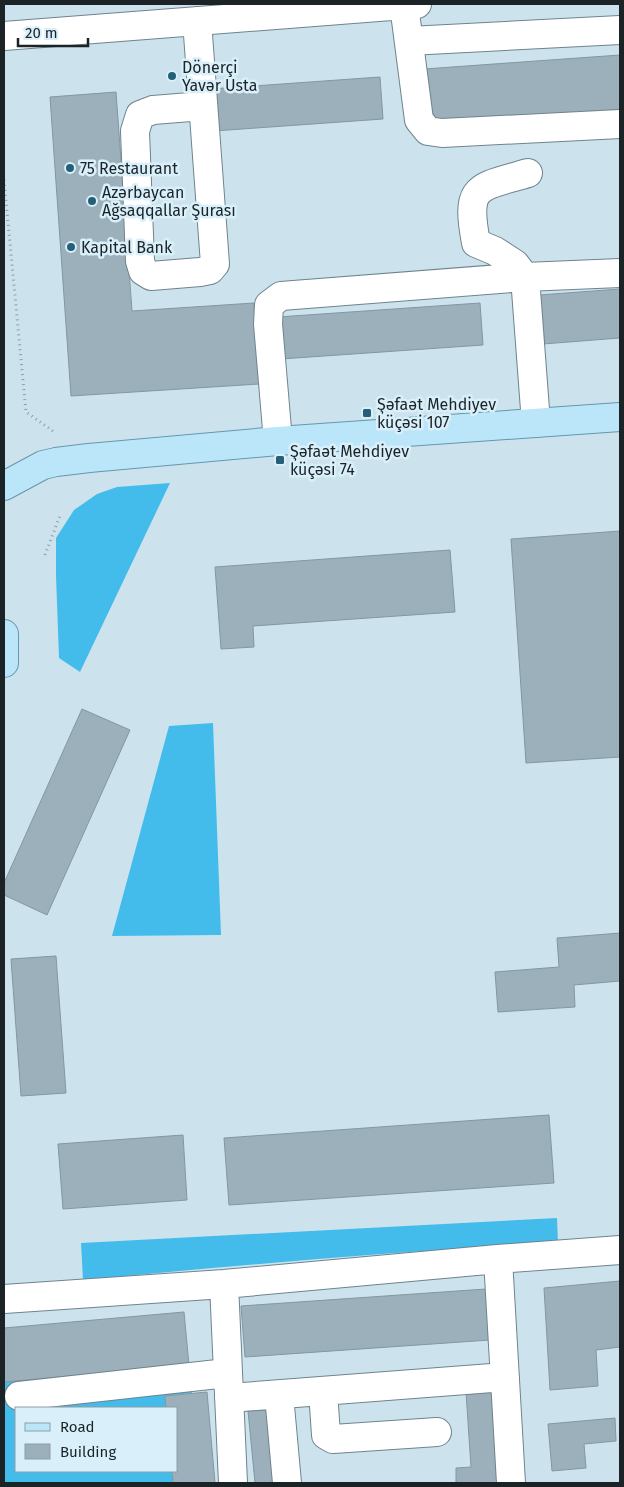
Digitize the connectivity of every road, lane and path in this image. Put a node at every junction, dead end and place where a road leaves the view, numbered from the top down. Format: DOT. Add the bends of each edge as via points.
graph roads {
  1 [pos="411,4"];
  2 [pos="197,21"];
  3 [pos="620,30"];
  4 [pos="8,36"];
  5 [pos="409,41"];
  6 [pos="203,106"];
  7 [pos="620,124"];
  8 [pos="528,174"];
  9 [pos="4,180"];
  10 [pos="620,273"];
  11 [pos="525,277"];
  12 [pos="620,417"];
  13 [pos="536,423"];
  14 [pos="53,431"];
  15 [pos="278,441"];
  16 [pos="4,486"];
  17 [pos="61,513"];
  18 [pos="45,555"];
  19 [pos="4,634"];
  20 [pos="4,663"];
  21 [pos="620,1250"];
  22 [pos="498,1259"];
  23 [pos="224,1284"];
  24 [pos="4,1299"];
  25 [pos="505,1377"];
  26 [pos="228,1386"];
  27 [pos="323,1391"];
  28 [pos="279,1395"];
  29 [pos="19,1396"];
  30 [pos="437,1432"];
  31 [pos="233,1483"];
  32 [pos="287,1483"];
  33 [pos="511,1483"];
  1 -- 2 [label="street"];
  1 -- 5 [label="street"];
  2 -- 4 [label="street"];
  2 -- 6 [label="street"];
  3 -- 5 [label="street"];
  5 -- 7 [label="street" via="419,120 428,131 442,133"];
  6 -- 6 [label="street" via="215,264 210,270 200,272 151,276 143,271 140,261 135,131 140,116 153,110"];
  8 -- 11 [label="street" via="478,190 472,210 476,242 515,264"];
  9 -- 14 [label="path" via="26,412"];
  10 -- 11 [label="street"];
  11 -- 13 [label="street"];
  11 -- 15 [label="street" via="281,296 270,305 268,324"];
  12 -- 13 [label="main road"];
  13 -- 15 [label="main road"];
  15 -- 16 [label="main road" via="56,462 34,469"];
  17 -- 18 [label="path"];
  19 -- 20 [label="main road"];
  21 -- 22 [label="street"];
  22 -- 23 [label="street"];
  22 -- 25 [label="street"];
  23 -- 24 [label="street"];
  23 -- 26 [label="street"];
  25 -- 27 [label="street"];
  25 -- 33 [label="street"];
  26 -- 28 [label="street"];
  26 -- 29 [label="street"];
  26 -- 31 [label="street"];
  27 -- 28 [label="street"];
  27 -- 30 [label="street" via="326,1435 333,1439"];
  28 -- 32 [label="street"];
}
